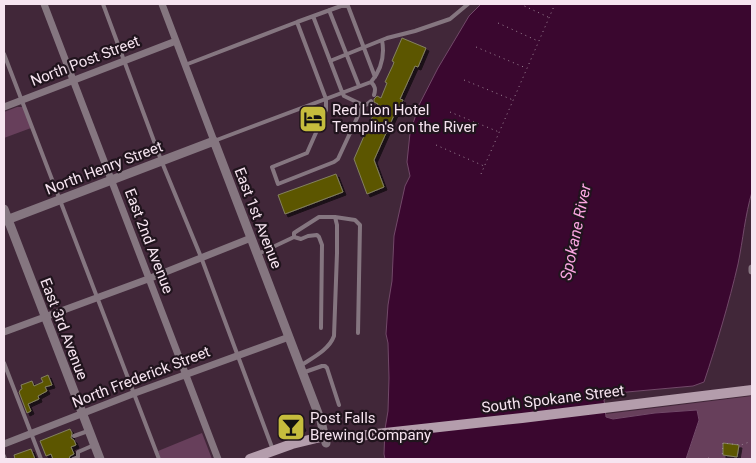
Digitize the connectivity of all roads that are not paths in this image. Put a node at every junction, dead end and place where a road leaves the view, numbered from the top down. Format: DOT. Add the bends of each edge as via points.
graph roads {
  1 [pos="44,4"];
  2 [pos="103,4"];
  3 [pos="162,4"];
  4 [pos="468,4"];
  5 [pos="329,10"];
  6 [pos="313,16"];
  7 [pos="297,22"];
  8 [pos="382,40"];
  9 [pos="176,41"];
  10 [pos="364,48"];
  11 [pos="4,54"];
  12 [pos="346,54"];
  13 [pos="125,61"];
  14 [pos="330,61"];
  15 [pos="185,65"];
  16 [pos="375,77"];
  17 [pos="74,81"];
  18 [pos="372,82"];
  19 [pos="359,86"];
  20 [pos="342,92"];
  21 [pos="374,94"];
  22 [pos="326,99"];
  23 [pos="21,100"];
  24 [pos="371,101"];
  25 [pos="363,106"];
  26 [pos="4,107"];
  27 [pos="214,141"];
  28 [pos="161,160"];
  29 [pos="111,180"];
  30 [pos="59,200"];
  31 [pos="4,209"];
  32 [pos="335,217"];
  33 [pos="6,220"];
  34 [pos="294,237"];
  35 [pos="251,238"];
  36 [pos="257,254"];
  37 [pos="201,257"];
  38 [pos="148,279"];
  39 [pos="97,298"];
  40 [pos="45,316"];
  41 [pos="321,328"];
  42 [pos="4,332"];
  43 [pos="358,333"];
  44 [pos="289,337"];
  45 [pos="238,355"];
  46 [pos="4,363"];
  47 [pos="301,369"];
  48 [pos="186,374"];
  49 [pos="752,390"];
  50 [pos="134,393"];
  51 [pos="339,405"];
  52 [pos="82,414"];
  53 [pos="88,431"];
  54 [pos="31,433"];
  55 [pos="74,436"];
  56 [pos="325,439"];
  57 [pos="4,444"];
  58 [pos="94,445"];
  59 [pos="271,455"];
  60 [pos="41,459"];
  61 [pos="73,459"];
  62 [pos="100,459"];
  63 [pos="160,459"];
  64 [pos="218,459"];
  65 [pos="250,459"];
  1 -- 17 [label="street, East 2nd Avenue"];
  2 -- 13 [label="lane"];
  3 -- 9 [label="street, East 1st Avenue"];
  4 -- 8 [label="lane" via="450,19"];
  5 -- 6 [label="lane"];
  5 -- 10 [label="lane" via="348,6"];
  5 -- 12 [label="lane"];
  6 -- 7 [label="lane"];
  6 -- 14 [label="lane"];
  7 -- 15 [label="lane"];
  7 -- 22 [label="lane"];
  8 -- 10 [label="lane"];
  8 -- 16 [label="lane" via="383,62"];
  9 -- 13 [label="street, North Post Street"];
  9 -- 15 [label="street, East 1st Avenue"];
  10 -- 12 [label="lane"];
  10 -- 16 [label="lane"];
  11 -- 23 [label="lane"];
  12 -- 14 [label="lane"];
  12 -- 19 [label="lane"];
  13 -- 17 [label="street, North Post Street"];
  13 -- 28 [label="lane"];
  14 -- 20 [label="lane"];
  15 -- 27 [label="street, East 1st Avenue"];
  16 -- 18 [label="lane"];
  17 -- 23 [label="street, North Post Street"];
  17 -- 29 [label="street, East 2nd Avenue"];
  18 -- 19 [label="lane"];
  18 -- 21 [label="lane"];
  19 -- 20 [label="lane"];
  20 -- 22 [label="lane"];
  20 -- 25 [label="lane"];
  22 -- 25 [label="lane" via="326,110 307,153 272,167 278,184 338,159"];
  22 -- 27 [label="lane"];
  23 -- 26 [label="street, North Post Street"];
  23 -- 30 [label="lane"];
  24 -- 25 [label="lane"];
  27 -- 28 [label="street, North Henry Street"];
  27 -- 35 [label="street, East 1st Avenue"];
  28 -- 29 [label="street, North Henry Street"];
  28 -- 37 [label="lane"];
  29 -- 30 [label="street, North Henry Street"];
  29 -- 38 [label="street, East 2nd Avenue"];
  30 -- 33 [label="street, North Henry Street"];
  30 -- 39 [label="lane"];
  31 -- 33 [label="street, East 3rd Avenue"];
  32 -- 34 [label="lane" via="319,218 294,233"];
  32 -- 43 [label="lane" via="355,220 360,225"];
  32 -- 47 [label="lane" via="334,336 332,342"];
  33 -- 40 [label="street, East 3rd Avenue"];
  34 -- 36 [label="lane"];
  34 -- 41 [label="lane" via="301,239 317,235 321,240"];
  35 -- 36 [label="street, East 1st Avenue"];
  35 -- 37 [label="street"];
  36 -- 44 [label="street, East 1st Avenue"];
  37 -- 38 [label="street"];
  37 -- 45 [label="lane"];
  38 -- 39 [label="street"];
  38 -- 48 [label="street, East 2nd Avenue"];
  39 -- 40 [label="street"];
  39 -- 50 [label="lane"];
  40 -- 42 [label="street"];
  40 -- 52 [label="street, East 3rd Avenue"];
  44 -- 45 [label="street, North Frederick Street"];
  44 -- 47 [label="street, East 1st Avenue"];
  45 -- 48 [label="street, North Frederick Street"];
  45 -- 59 [label="lane"];
  46 -- 54 [label="lane"];
  47 -- 51 [label="lane" via="325,366"];
  47 -- 56 [label="street, East 1st Avenue"];
  48 -- 50 [label="street, North Frederick Street"];
  48 -- 64 [label="street, East 2nd Avenue"];
  49 -- 56 [label="main road, South Spokane Street"];
  50 -- 52 [label="street, North Frederick Street"];
  50 -- 63 [label="lane"];
  52 -- 53 [label="street, East 3rd Avenue"];
  52 -- 54 [label="street, North Frederick Street"];
  53 -- 55 [label="lane"];
  53 -- 58 [label="street, East 3rd Avenue"];
  54 -- 57 [label="street, North Frederick Street"];
  54 -- 60 [label="lane"];
  56 -- 59 [label="main road, South Spokane Street" via="300,442"];
  58 -- 61 [label="lane" via="78,452 78,457"];
  58 -- 62 [label="street, East 3rd Avenue"];
  59 -- 65 [label="main road, South Spokane Street"];
}
